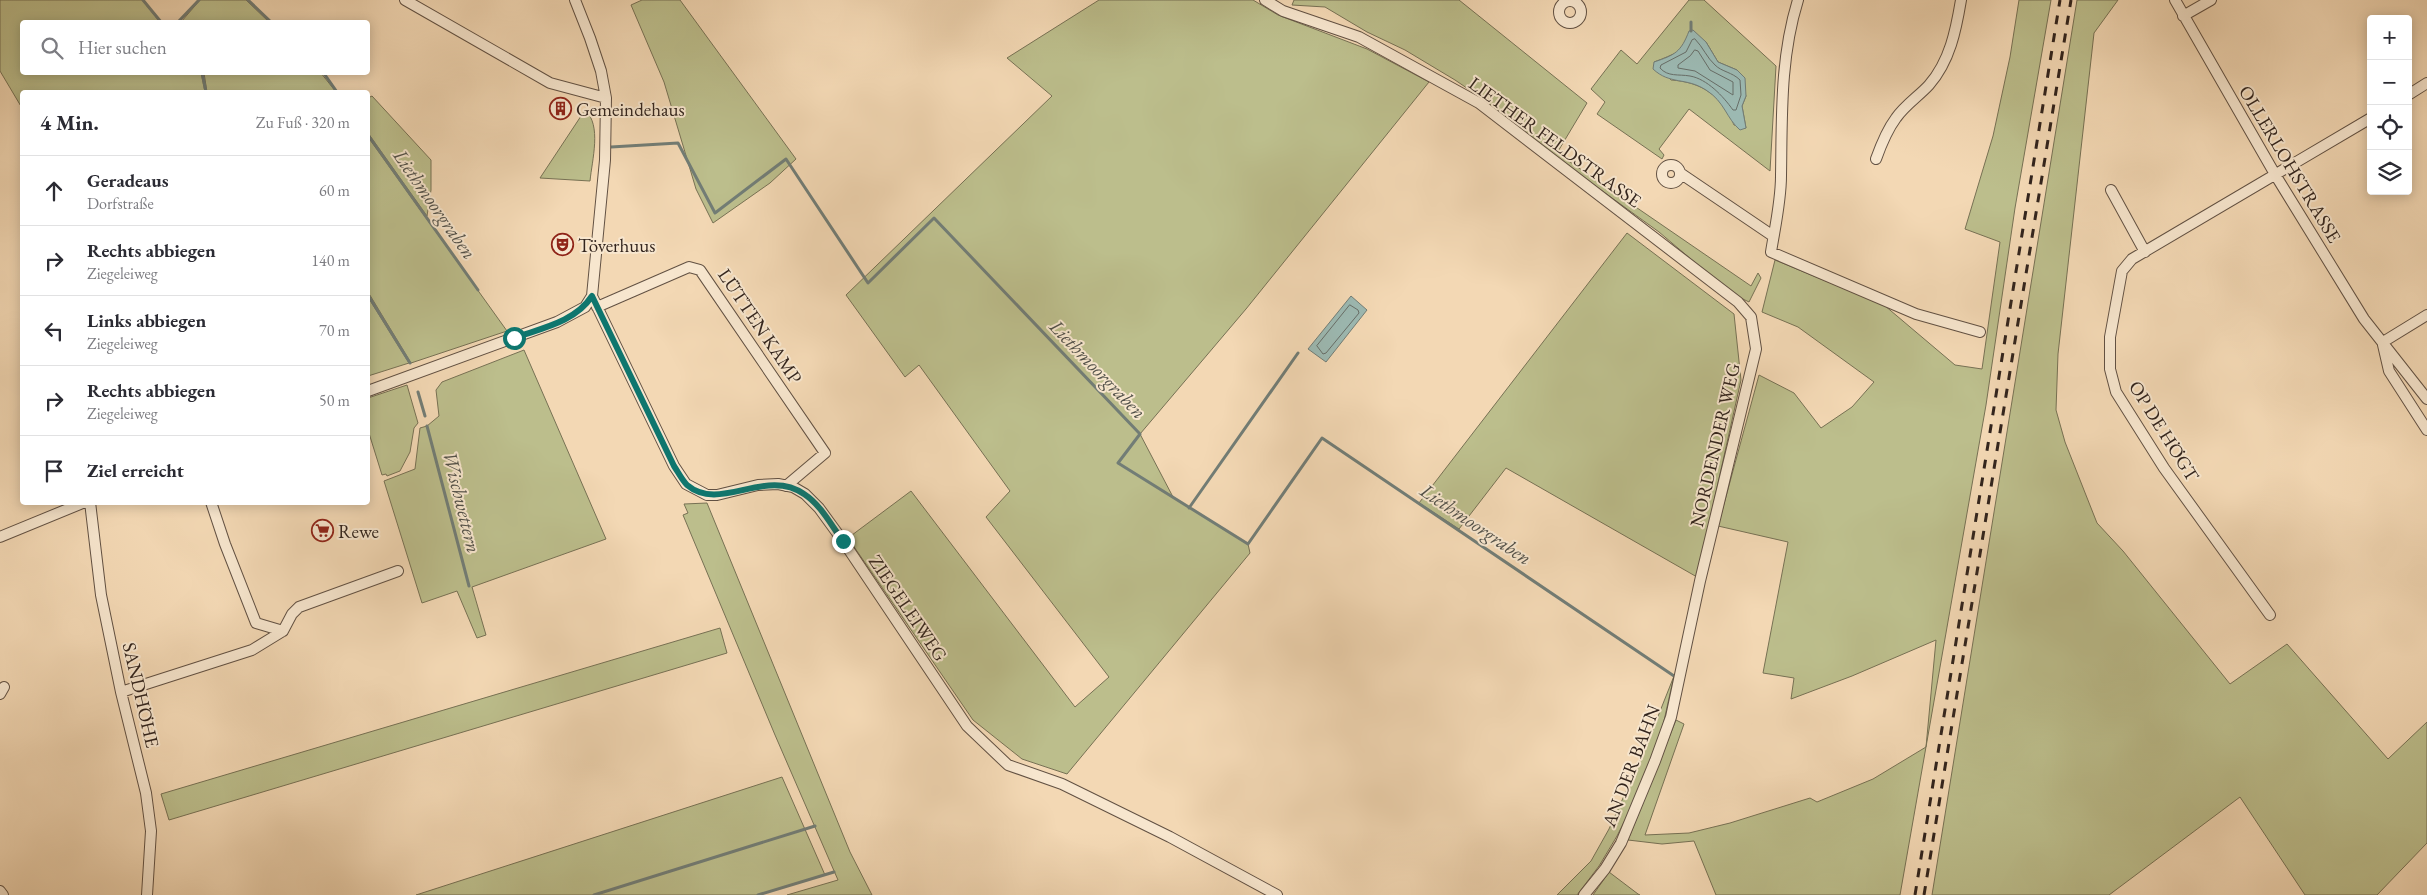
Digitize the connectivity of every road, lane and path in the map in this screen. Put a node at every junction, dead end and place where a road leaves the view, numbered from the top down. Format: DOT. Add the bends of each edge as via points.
graph roads {
  1 [pos="404,0"];
  2 [pos="575,0"];
  3 [pos="1265,0"];
  4 [pos="1798,0"];
  5 [pos="1961,0"];
  6 [pos="2175,0"];
  7 [pos="2210,0"];
  8 [pos="2183,16"];
  9 [pos="2427,83"];
  10 [pos="2412,92"];
  11 [pos="606,98"];
  12 [pos="2367,120"];
  13 [pos="1876,159"];
  14 [pos="1680,173"];
  15 [pos="2276,176"];
  16 [pos="2111,190"];
  17 [pos="1773,236"];
  18 [pos="2145,252"];
  19 [pos="592,296"];
  20 [pos="597,307"];
  21 [pos="2427,315"];
  22 [pos="1751,317"];
  23 [pos="1980,332"];
  24 [pos="2383,342"];
  25 [pos="370,390"];
  26 [pos="2427,399"];
  27 [pos="2427,430"];
  28 [pos="786,486"];
  29 [pos="78,505"];
  30 [pos="90,505"];
  31 [pos="212,505"];
  32 [pos="0,537"];
  33 [pos="398,571"];
  34 [pos="1700,581"];
  35 [pos="2270,615"];
  36 [pos="284,631"];
  37 [pos="121,692"];
  38 [pos="0,891"];
  39 [pos="4,895"];
  40 [pos="147,895"];
  41 [pos="1277,895"];
  42 [pos="1584,895"];
  1 -- 11 [label="street" via="550,83"];
  2 -- 11 [label="street" via="596,55"];
  3 -- 22 [label="street, LIETHER FELDSTRASSE" via="1283,11 1359,37 1479,103 1738,302"];
  4 -- 17 [label="street" via="1782,92 1781,177"];
  5 -- 13 [label="street" via="1951,47 1944,62 1929,84 1896,118"];
  6 -- 8 [label="street, OLLERLOHSTRASSE"];
  7 -- 8 [label="street"];
  8 -- 15 [label="street, OLLERLOHSTRASSE"];
  9 -- 10 [label="street"];
  11 -- 19 [label="street" via="605,160"];
  12 -- 15 [label="street, OP DE HÖGT"];
  14 -- 17 [label="street"];
  15 -- 18 [label="street, OP DE HÖGT"];
  15 -- 24 [label="street, OLLERLOHSTRASSE" via="2364,318"];
  16 -- 18 [label="street"];
  17 -- 23 [label="street" via="1771,252 1916,314"];
  18 -- 35 [label="street, OP DE HÖGT" via="2122,271 2116,298 2110,337 2110,369 2116,392 2164,468"];
  19 -- 20 [label="street, ZIEGELEIWEG"];
  19 -- 25 [label="street" via="585,307 557,322"];
  20 -- 28 [label="street, ZIEGELEIWEG" via="674,466 686,484 707,495 758,485"];
  20 -- 28 [label="street, LÜTTEN KAMP" via="689,267 700,270 825,453"];
  21 -- 24 [label="street"];
  22 -- 34 [label="street, NORDENDER WEG" via="1756,349"];
  24 -- 26 [label="street, OLLERLOHSTRASSE"];
  24 -- 27 [label="street, OLLERLOHSTRASSE" via="2389,371"];
  28 -- 41 [label="street, ZIEGELEIWEG" via="805,494 820,508 967,726 1008,765 1062,784"];
  29 -- 32 [label="street"];
  30 -- 37 [label="street, SANDHÖHE" via="101,596"];
  31 -- 36 [label="street" via="256,623"];
  33 -- 36 [label="street" via="299,607"];
  34 -- 42 [label="street, AN DER BAHN" via="1671,717 1656,762 1621,843"];
  36 -- 37 [label="street" via="252,650"];
  37 -- 40 [label="street, SANDHÖHE" via="146,793 151,831"];
  38 -- 39 [label="street"];
}
